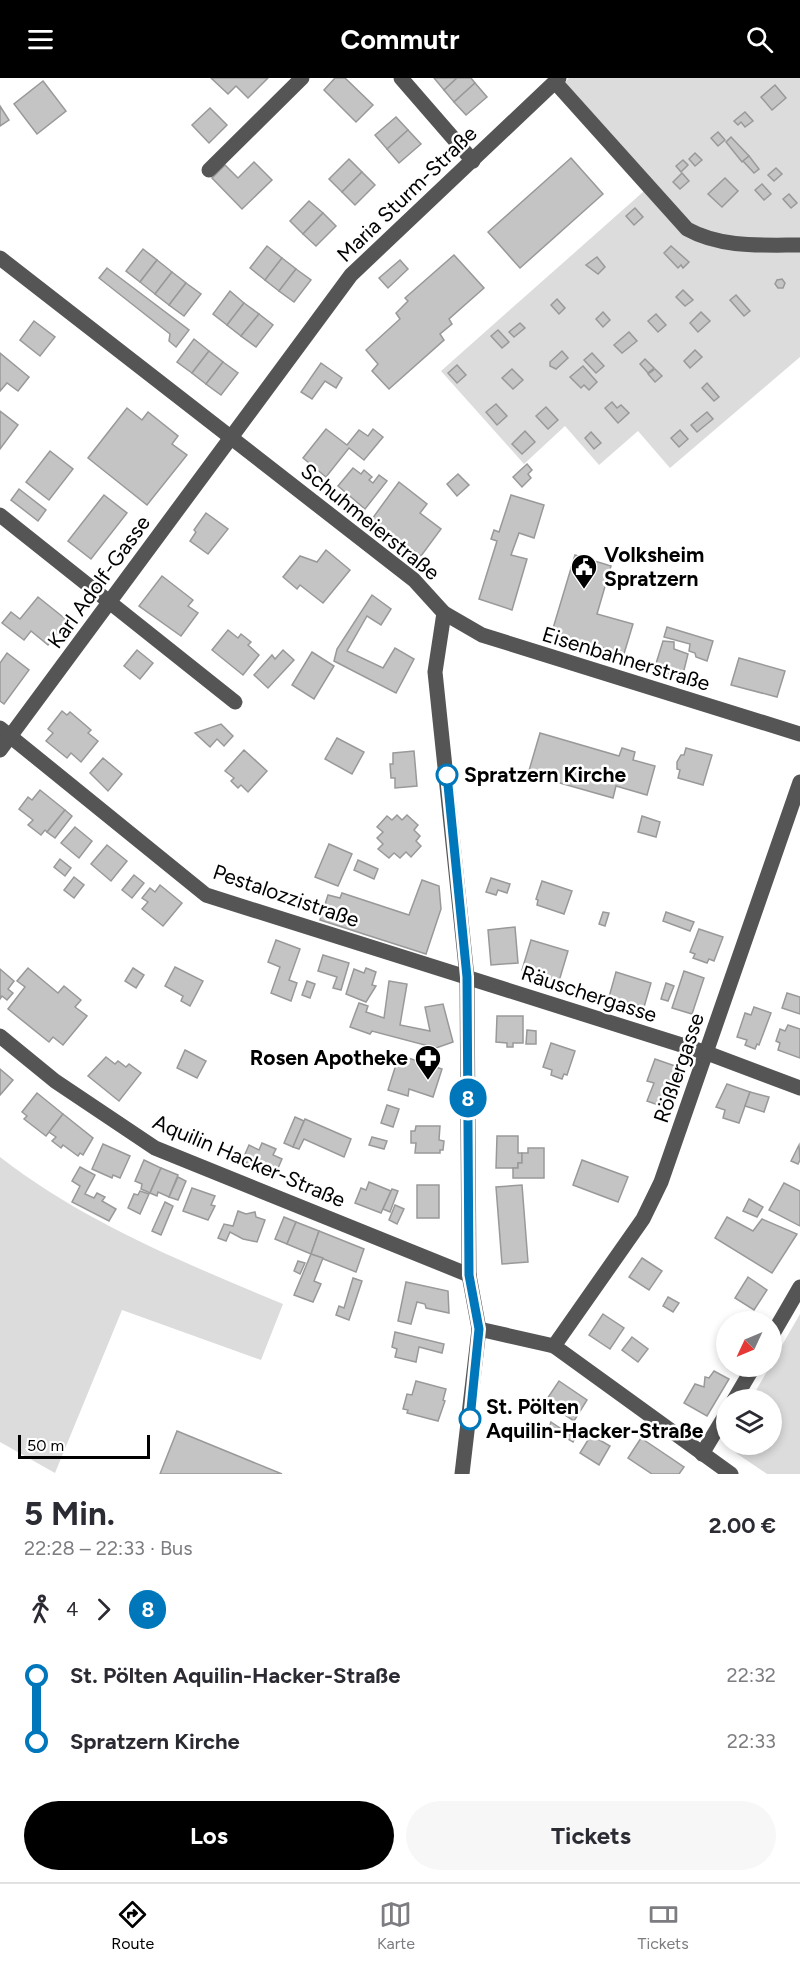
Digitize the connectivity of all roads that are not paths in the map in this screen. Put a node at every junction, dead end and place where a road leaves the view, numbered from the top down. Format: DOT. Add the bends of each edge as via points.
graph roads {
  1 [pos="302,78"];
  2 [pos="401,78"];
  3 [pos="557,80"];
  4 [pos="473,161"];
  5 [pos="209,170"];
  6 [pos="800,245"];
  7 [pos="0,258"];
  8 [pos="230,437"];
  9 [pos="0,515"];
  10 [pos="111,602"];
  11 [pos="444,614"];
  12 [pos="236,702"];
  13 [pos="5,732"];
  14 [pos="799,732"];
  15 [pos="0,750"];
  16 [pos="800,782"];
  17 [pos="467,977"];
  18 [pos="0,1036"];
  19 [pos="707,1053"];
  20 [pos="800,1088"];
  21 [pos="469,1275"];
  22 [pos="798,1296"];
  23 [pos="782,1320"];
  24 [pos="479,1329"];
  25 [pos="554,1346"];
  26 [pos="716,1431"];
  27 [pos="702,1454"];
  28 [pos="462,1474"];
  29 [pos="731,1474"];
  1 -- 5 [label="street"];
  2 -- 4 [label="street"];
  3 -- 4 [label="street, Maria Sturm-Straße"];
  3 -- 6 [label="street" via="687,229 703,237 737,244"];
  4 -- 8 [label="street, Maria Sturm-Straße" via="357,268"];
  7 -- 8 [label="street, Schuhmeierstraße"];
  8 -- 10 [label="street, Karl Adolf-Gasse"];
  8 -- 11 [label="street, Schuhmeierstraße" via="414,580"];
  9 -- 10 [label="street"];
  10 -- 12 [label="street"];
  10 -- 13 [label="street, Karl Adolf-Gasse"];
  11 -- 14 [label="street, Eisenbahnerstraße" via="482,635 514,646"];
  11 -- 17 [label="street" via="435,672"];
  13 -- 15 [label="street, Karl Adolf-Gasse"];
  13 -- 17 [label="street, Pestalozzistraße" via="206,895"];
  16 -- 19 [label="street, Rößlergasse"];
  17 -- 19 [label="street, Räuschergasse"];
  17 -- 21 [label="street"];
  18 -- 21 [label="street, Aquilin Hacker-Straße" via="55,1081 155,1148"];
  19 -- 20 [label="street, Räuschergasse"];
  19 -- 25 [label="street, Rößlergasse" via="652,1202"];
  21 -- 24 [label="street"];
  22 -- 23 [label="street"];
  24 -- 25 [label="street"];
  24 -- 28 [label="street"];
  25 -- 27 [label="street"];
  26 -- 27 [label="street"];
  27 -- 29 [label="street"];
}
